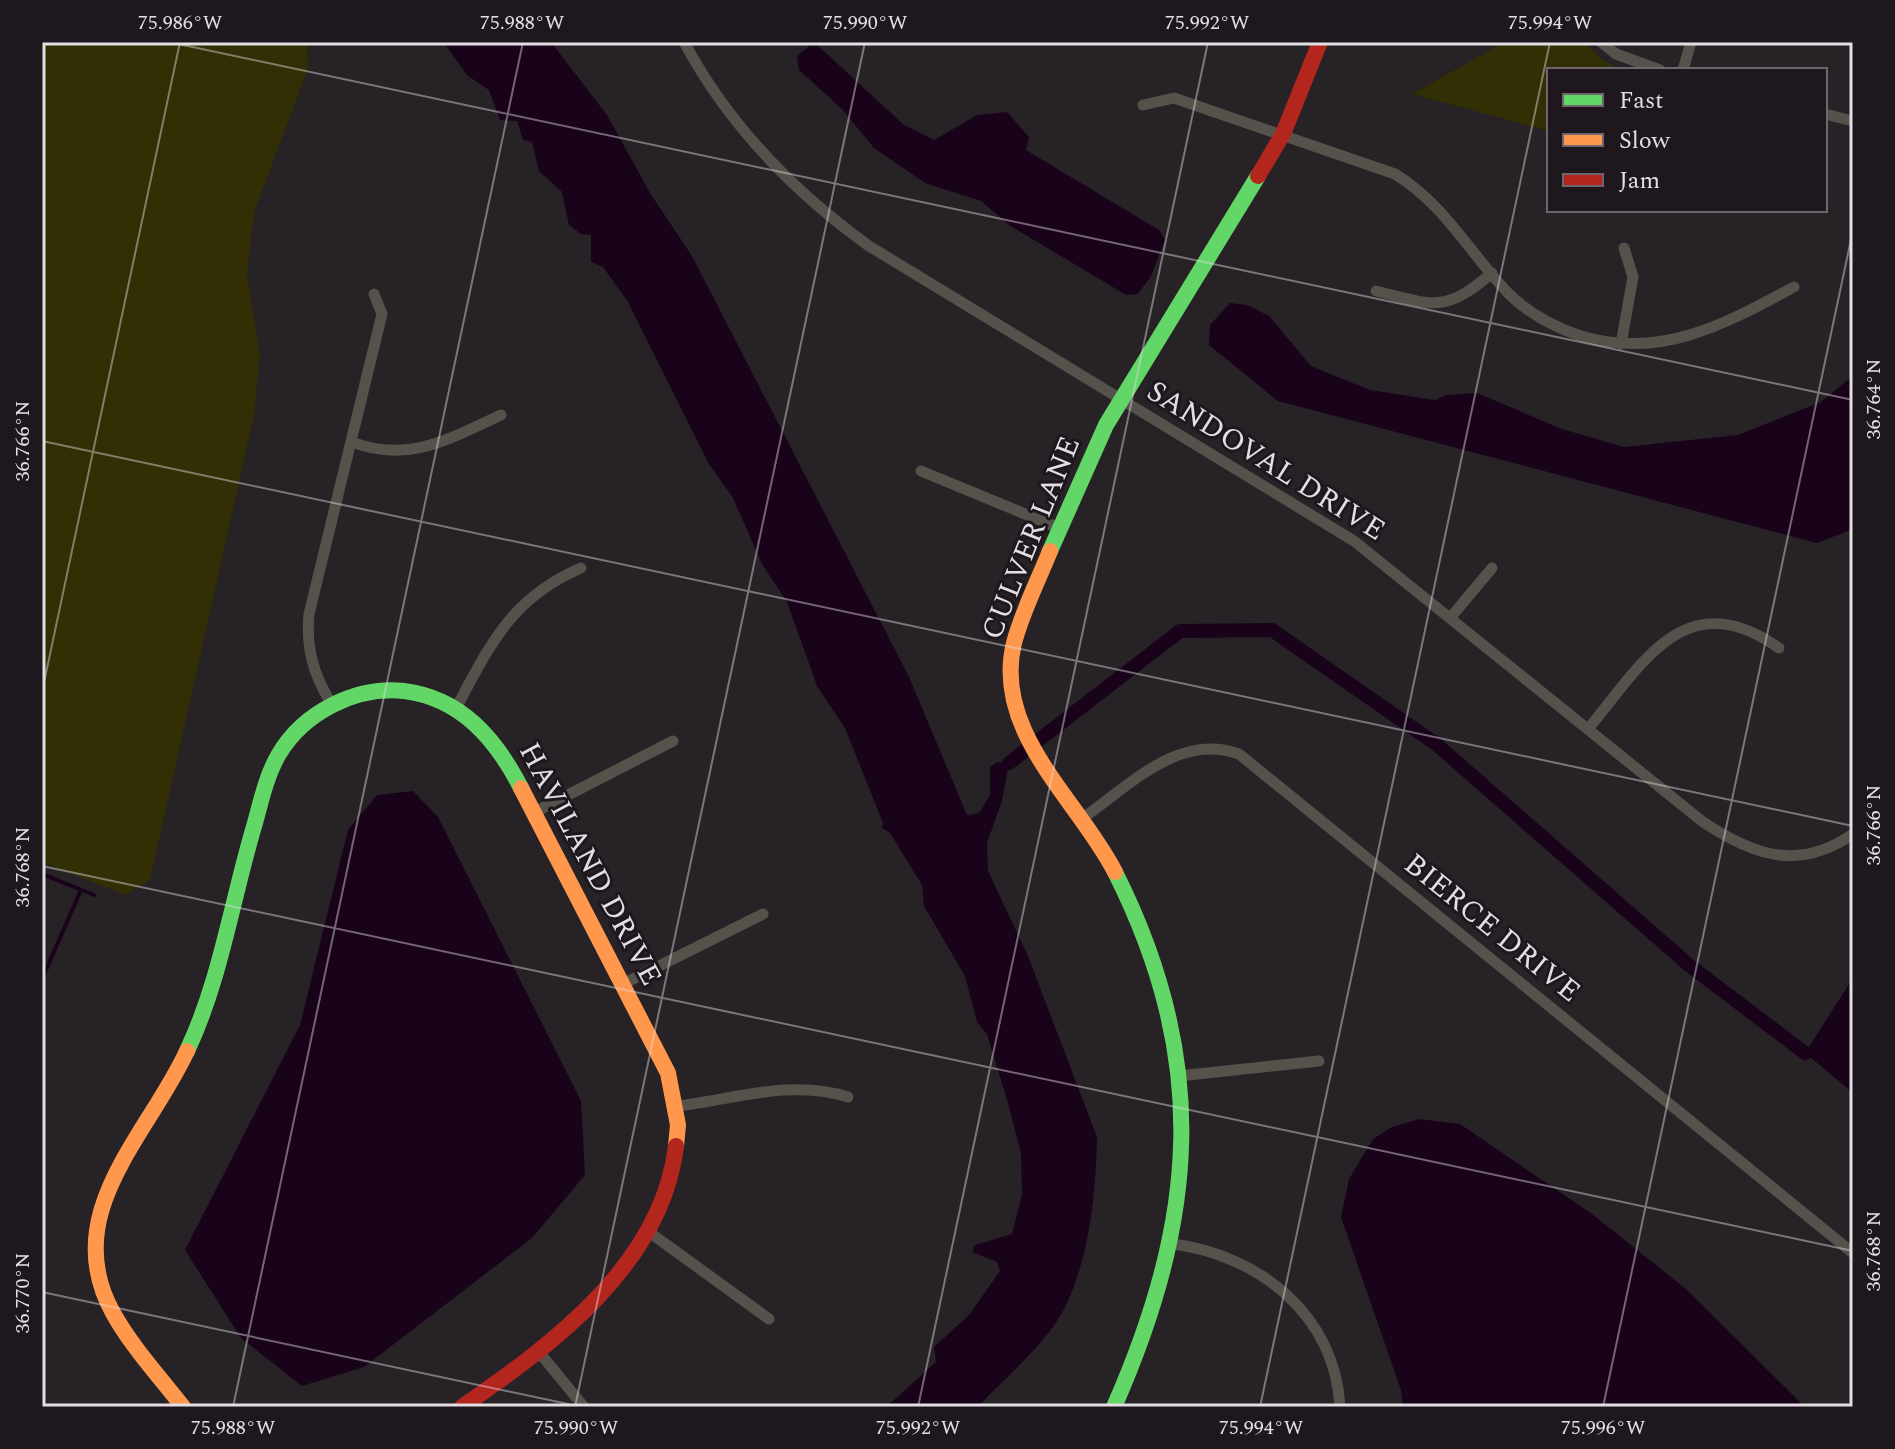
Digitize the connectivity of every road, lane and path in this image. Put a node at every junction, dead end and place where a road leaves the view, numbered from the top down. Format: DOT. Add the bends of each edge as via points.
graph roads {
  1 [pos="684,42"];
  2 [pos="1320,42"];
  3 [pos="1601,42"];
  4 [pos="1691,42"];
  5 [pos="1654,68"];
  6 [pos="1684,68"];
  7 [pos="1143,105"];
  8 [pos="1827,114"];
  9 [pos="1853,121"];
  10 [pos="1283,134"];
  11 [pos="1624,248"];
  12 [pos="1492,273"];
  13 [pos="1794,287"];
  14 [pos="1376,291"];
  15 [pos="374,294"];
  16 [pos="1621,344"];
  17 [pos="1122,398"];
  18 [pos="501,415"];
  19 [pos="352,442"];
  20 [pos="921,471"];
  21 [pos="1059,528"];
  22 [pos="581,568"];
  23 [pos="1492,568"];
  24 [pos="1451,617"];
  25 [pos="1779,648"];
  26 [pos="331,703"];
  27 [pos="456,708"];
  28 [pos="1588,729"];
  29 [pos="673,741"];
  30 [pos="533,813"];
  31 [pos="1083,818"];
  32 [pos="1853,834"];
  33 [pos="763,914"];
  34 [pos="623,984"];
  35 [pos="1319,1061"];
  36 [pos="1179,1076"];
  37 [pos="848,1097"];
  38 [pos="678,1106"];
  39 [pos="649,1232"];
  40 [pos="1173,1244"];
  41 [pos="1853,1253"];
  42 [pos="769,1319"];
  43 [pos="539,1352"];
  44 [pos="176,1405"];
  45 [pos="462,1407"];
  46 [pos="584,1407"];
  47 [pos="1114,1407"];
  48 [pos="1340,1407"];
  1 -- 17 [label="street, SANDOVAL DRIVE" via="744,131 837,223"];
  2 -- 10 [label="street, CULVER LANE"];
  3 -- 5 [label="street" via="1624,58"];
  4 -- 6 [label="street"];
  7 -- 10 [label="street" via="1174,98"];
  8 -- 9 [label="street"];
  10 -- 12 [label="street" via="1414,186"];
  10 -- 17 [label="street, CULVER LANE"];
  11 -- 16 [label="street" via="1633,277"];
  12 -- 14 [label="street" via="1465,296 1446,303"];
  12 -- 16 [label="street" via="1549,323"];
  13 -- 16 [label="street" via="1699,334 1654,344"];
  15 -- 19 [label="street" via="382,314"];
  17 -- 21 [label="street, CULVER LANE"];
  17 -- 24 [label="street, SANDOVAL DRIVE" via="1331,526"];
  18 -- 19 [label="street" via="417,450 382,451"];
  19 -- 26 [label="street" via="307,636 313,668"];
  20 -- 21 [label="street"];
  21 -- 31 [label="street, CULVER LANE" via="1014,644 1011,683 1024,737"];
  22 -- 27 [label="street" via="540,589 512,613"];
  23 -- 24 [label="street"];
  24 -- 28 [label="street, SANDOVAL DRIVE"];
  25 -- 28 [label="street" via="1733,625 1689,626 1655,648"];
  26 -- 27 [label="street, HAVILAND DRIVE" via="406,692"];
  26 -- 44 [label="street, HAVILAND DRIVE" via="300,725 278,755 202,1018 175,1079 96,1223 93,1255 104,1296"];
  27 -- 30 [label="street, HAVILAND DRIVE" via="495,744"];
  28 -- 32 [label="street, SANDOVAL DRIVE" via="1703,822 1747,849 1799,855"];
  29 -- 30 [label="street"];
  30 -- 34 [label="street, HAVILAND DRIVE"];
  31 -- 36 [label="street, CULVER LANE" via="1120,880 1150,949"];
  31 -- 41 [label="street, BIERCE DRIVE" via="1176,754 1206,746 1239,754"];
  33 -- 34 [label="street"];
  34 -- 38 [label="street, HAVILAND DRIVE" via="668,1073"];
  35 -- 36 [label="street"];
  36 -- 40 [label="street, CULVER LANE" via="1182,1166"];
  37 -- 38 [label="street" via="792,1089"];
  38 -- 39 [label="street, HAVILAND DRIVE" via="677,1164"];
  39 -- 42 [label="street"];
  39 -- 43 [label="street, HAVILAND DRIVE"];
  40 -- 47 [label="street, CULVER LANE" via="1153,1318"];
  40 -- 48 [label="street" via="1235,1259 1289,1295 1327,1352"];
  43 -- 45 [label="street, HAVILAND DRIVE"];
  43 -- 46 [label="street"];
}
